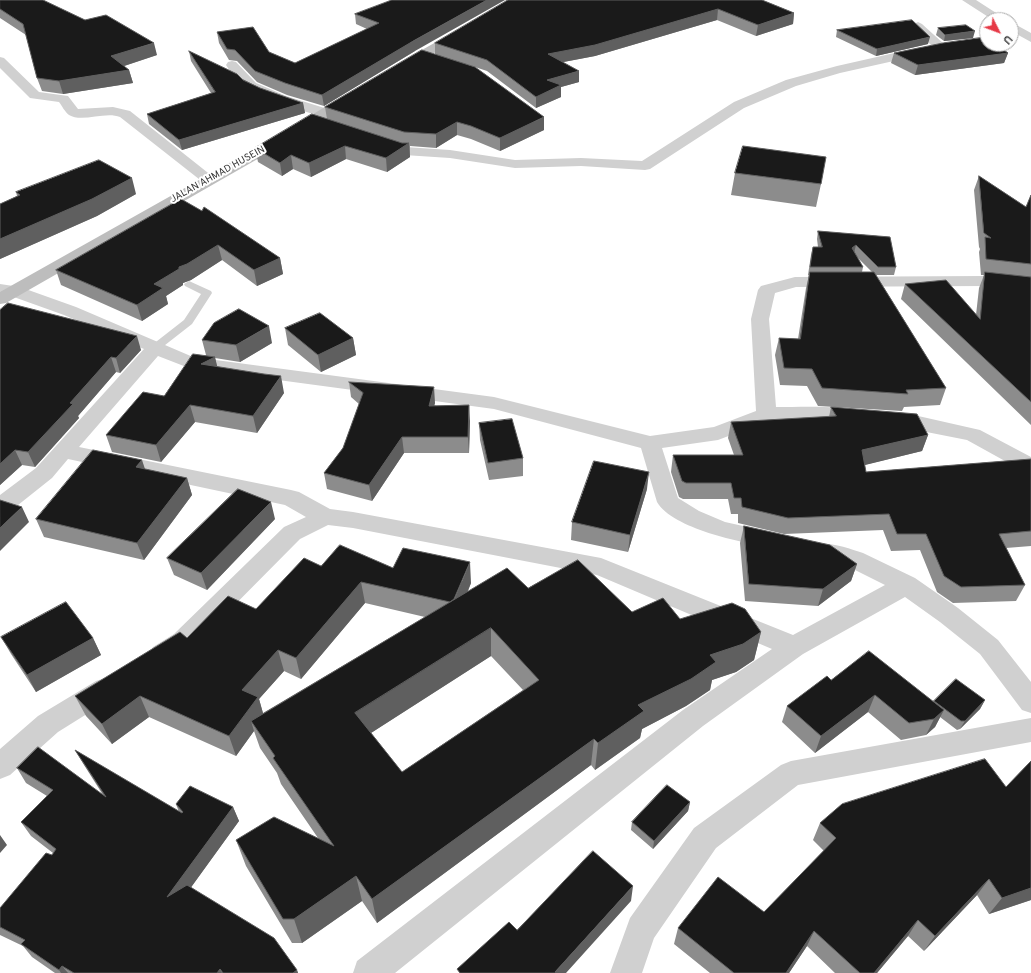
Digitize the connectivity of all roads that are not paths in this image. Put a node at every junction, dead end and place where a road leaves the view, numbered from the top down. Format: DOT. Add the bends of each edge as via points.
graph roads {
  1 [pos="968,0"];
  2 [pos="988,12"];
  3 [pos="473,25"];
  4 [pos="918,26"];
  5 [pos="1019,31"];
  6 [pos="1031,38"];
  7 [pos="1019,39"];
  8 [pos="956,45"];
  9 [pos="940,47"];
  10 [pos="420,55"];
  11 [pos="436,60"];
  12 [pos="0,61"];
  13 [pos="232,65"];
  14 [pos="387,76"];
  15 [pos="360,92"];
  16 [pos="326,119"];
  17 [pos="369,139"];
  18 [pos="209,180"];
  19 [pos="189,284"];
  20 [pos="1031,286"];
  21 [pos="4,293"];
  22 [pos="156,347"];
  23 [pos="766,414"];
  24 [pos="650,443"];
  25 [pos="64,451"];
  26 [pos="1031,466"];
  27 [pos="0,507"];
  28 [pos="325,517"];
  29 [pos="906,585"];
  30 [pos="794,647"];
  31 [pos="1031,702"];
  32 [pos="1031,730"];
  33 [pos="0,766"];
  34 [pos="369,973"];
  35 [pos="626,973"];
  1 -- 2 [label="street"];
  3 -- 10 [label="main road"];
  4 -- 9 [label="street"];
  5 -- 6 [label="street"];
  6 -- 7 [label="street"];
  8 -- 9 [label="street"];
  9 -- 17 [label="street" via="791,83 739,105 645,166 580,162 515,164 450,154 404,151"];
  10 -- 11 [label="street"];
  10 -- 14 [label="main road"];
  12 -- 18 [label="street" via="35,95 63,99 74,112 85,114 113,111 125,114"];
  13 -- 16 [label="street" via="251,86"];
  15 -- 16 [label="main road, JALAN AHMAD HUSEIN"];
  16 -- 18 [label="main road, JALAN AHMAD HUSEIN" via="312,121"];
  18 -- 21 [label="main road, JALAN AHMAD HUSEIN"];
  19 -- 22 [label="lane" via="207,293 188,322"];
  20 -- 23 [label="street" via="984,280 795,282 767,290 760,319"];
  21 -- 22 [label="street" via="70,311"];
  22 -- 24 [label="street" via="189,362 494,403"];
  22 -- 25 [label="street"];
  23 -- 24 [label="street" via="718,433"];
  23 -- 26 [label="street" via="821,414 905,420 972,435"];
  24 -- 29 [label="street" via="668,502 691,517 720,529 855,559"];
  25 -- 27 [label="street" via="44,473"];
  25 -- 28 [label="street" via="291,498"];
  28 -- 30 [label="street" via="353,520 600,567"];
  28 -- 33 [label="street" via="292,533 183,641 48,724"];
  29 -- 30 [label="street"];
  29 -- 31 [label="street" via="950,615 989,647"];
  30 -- 34 [label="street" via="693,718"];
  32 -- 35 [label="street" via="791,774 705,838 641,930"];
}
